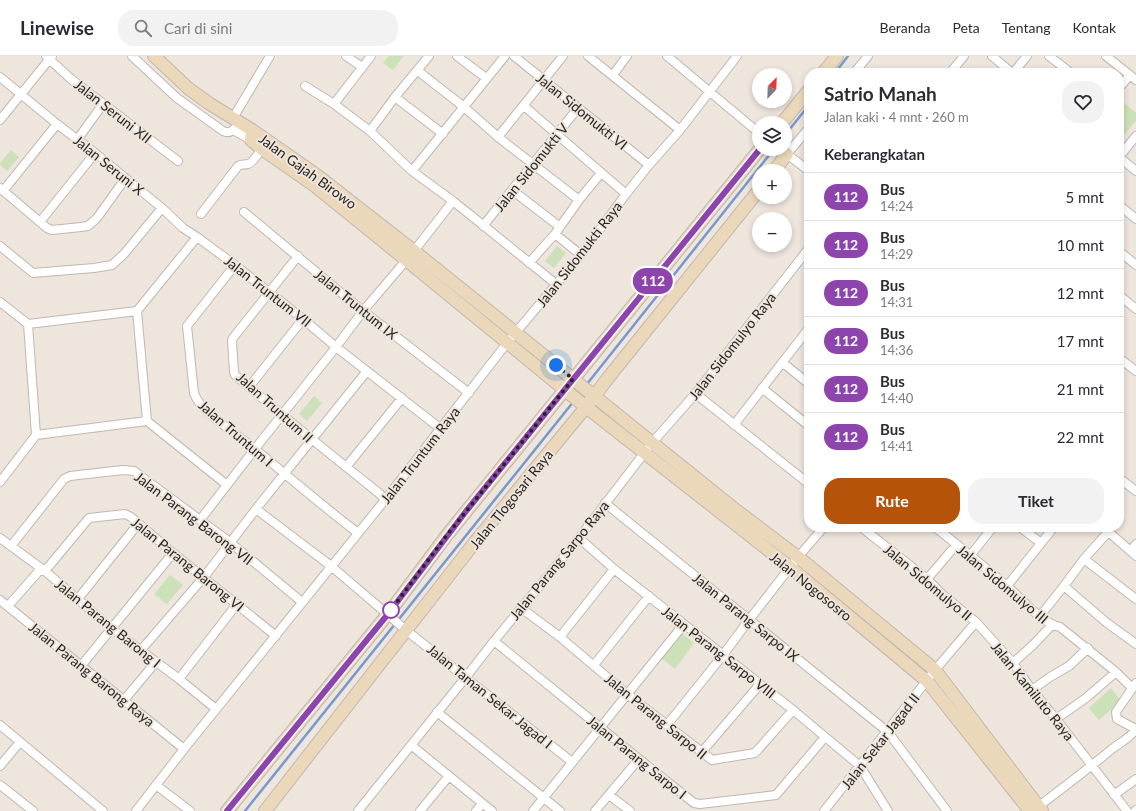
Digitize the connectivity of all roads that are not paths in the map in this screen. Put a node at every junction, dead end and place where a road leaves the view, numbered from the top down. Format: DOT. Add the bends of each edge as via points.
graph roads {
  1 [pos="132,56"];
  2 [pos="154,56"];
  3 [pos="270,56"];
  4 [pos="346,56"];
  5 [pos="372,56"];
  6 [pos="429,56"];
  7 [pos="457,56"];
  8 [pos="505,56"];
  9 [pos="514,56"];
  10 [pos="563,56"];
  11 [pos="588,56"];
  12 [pos="627,56"];
  13 [pos="667,56"];
  14 [pos="737,56"];
  15 [pos="837,56"];
  16 [pos="868,56"];
  17 [pos="964,56"];
  18 [pos="992,56"];
  19 [pos="1027,56"];
  20 [pos="1049,56"];
  21 [pos="1106,56"];
  22 [pos="49,57"];
  23 [pos="362,67"];
  24 [pos="827,68"];
  25 [pos="858,68"];
  26 [pos="954,68"];
  27 [pos="1006,68"];
  28 [pos="1016,68"];
  29 [pos="1065,68"];
  30 [pos="1121,68"];
  31 [pos="418,71"];
  32 [pos="1124,71"];
  33 [pos="613,75"];
  34 [pos="0,77"];
  35 [pos="486,78"];
  36 [pos="1133,78"];
  37 [pos="544,80"];
  38 [pos="1124,84"];
  39 [pos="305,86"];
  40 [pos="710,92"];
  41 [pos="21,94"];
  42 [pos="804,96"];
  43 [pos="396,97"];
  44 [pos="103,104"];
  45 [pos="334,104"];
  46 [pos="524,106"];
  47 [pos="464,107"];
  48 [pos="578,108"];
  49 [pos="788,116"];
  50 [pos="0,120"];
  51 [pos="57,124"];
  52 [pos="236,124"];
  53 [pos="752,127"];
  54 [pos="680,130"];
  55 [pos="370,131"];
  56 [pos="804,133"];
  57 [pos="443,134"];
  58 [pos="251,135"];
  59 [pos="556,135"];
  60 [pos="1136,136"];
  61 [pos="498,137"];
  62 [pos="78,140"];
  63 [pos="792,144"];
  64 [pos="262,149"];
  65 [pos="1124,151"];
  66 [pos="96,153"];
  67 [pos="754,156"];
  68 [pos="788,156"];
  69 [pos="178,161"];
  70 [pos="1124,161"];
  71 [pos="291,163"];
  72 [pos="534,164"];
  73 [pos="649,165"];
  74 [pos="804,167"];
  75 [pos="412,171"];
  76 [pos="1136,171"];
  77 [pos="601,173"];
  78 [pos="125,179"];
  79 [pos="1,189"];
  80 [pos="512,190"];
  81 [pos="626,194"];
  82 [pos="752,199"];
  83 [pos="579,200"];
  84 [pos="453,201"];
  85 [pos="162,208"];
  86 [pos="1124,209"];
  87 [pos="244,212"];
  88 [pos="201,214"];
  89 [pos="1136,219"];
  90 [pos="40,222"];
  91 [pos="483,226"];
  92 [pos="557,231"];
  93 [pos="198,237"];
  94 [pos="0,246"];
  95 [pos="804,254"];
  96 [pos="581,255"];
  97 [pos="1124,255"];
  98 [pos="298,256"];
  99 [pos="410,256"];
  100 [pos="529,263"];
  101 [pos="235,265"];
  102 [pos="1136,265"];
  103 [pos="556,284"];
  104 [pos="270,292"];
  105 [pos="0,302"];
  106 [pos="1124,302"];
  107 [pos="1136,309"];
  108 [pos="137,311"];
  109 [pos="363,311"];
  110 [pos="303,319"];
  111 [pos="28,324"];
  112 [pos="516,332"];
  113 [pos="804,338"];
  114 [pos="507,343"];
  115 [pos="336,347"];
  116 [pos="1124,362"];
  117 [pos="783,363"];
  118 [pos="367,371"];
  119 [pos="1136,372"];
  120 [pos="574,380"];
  121 [pos="804,380"];
  122 [pos="249,387"];
  123 [pos="762,388"];
  124 [pos="566,390"];
  125 [pos="469,393"];
  126 [pos="696,393"];
  127 [pos="592,395"];
  128 [pos="402,398"];
  129 [pos="584,405"];
  130 [pos="282,414"];
  131 [pos="147,421"];
  132 [pos="804,422"];
  133 [pos="734,425"];
  134 [pos="441,429"];
  135 [pos="36,435"];
  136 [pos="312,440"];
  137 [pos="652,443"];
  138 [pos="255,449"];
  139 [pos="645,453"];
  140 [pos="346,467"];
  141 [pos="284,474"];
  142 [pos="804,480"];
  143 [pos="0,482"];
  144 [pos="1124,482"];
  145 [pos="227,485"];
  146 [pos="1136,492"];
  147 [pos="385,500"];
  148 [pos="605,503"];
  149 [pos="256,508"];
  150 [pos="200,520"];
  151 [pos="138,524"];
  152 [pos="820,532"];
  153 [pos="867,532"];
  154 [pos="941,532"];
  155 [pos="987,532"];
  156 [pos="1027,532"];
  157 [pos="1050,532"];
  158 [pos="1104,532"];
  159 [pos="1109,532"];
  160 [pos="358,533"];
  161 [pos="0,538"];
  162 [pos="579,538"];
  163 [pos="231,543"];
  164 [pos="1041,543"];
  165 [pos="1136,544"];
  166 [pos="958,545"];
  167 [pos="11,546"];
  168 [pos="173,553"];
  169 [pos="1133,554"];
  170 [pos="970,556"];
  171 [pos="798,557"];
  172 [pos="1084,559"];
  173 [pos="331,566"];
  174 [pos="790,567"];
  175 [pos="614,568"];
  176 [pos="45,571"];
  177 [pos="204,577"];
  178 [pos="927,579"];
  179 [pos="1007,586"];
  180 [pos="1064,586"];
  181 [pos="648,596"];
  182 [pos="1136,599"];
  183 [pos="0,600"];
  184 [pos="77,600"];
  185 [pos="302,602"];
  186 [pos="237,604"];
  187 [pos="8,606"];
  188 [pos="522,608"];
  189 [pos="390,616"];
  190 [pos="1040,616"];
  191 [pos="749,620"];
  192 [pos="976,622"];
  193 [pos="684,624"];
  194 [pos="1052,625"];
  195 [pos="111,628"];
  196 [pos="406,629"];
  197 [pos="276,636"];
  198 [pos="560,637"];
  199 [pos="494,641"];
  200 [pos="1136,644"];
  201 [pos="1088,648"];
  202 [pos="141,650"];
  203 [pos="723,656"];
  204 [pos="156,662"];
  205 [pos="1013,663"];
  206 [pos="594,665"];
  207 [pos="81,666"];
  208 [pos="935,670"];
  209 [pos="1116,672"];
  210 [pos="466,677"];
  211 [pos="179,679"];
  212 [pos="927,681"];
  213 [pos="760,684"];
  214 [pos="1134,685"];
  215 [pos="1032,690"];
  216 [pos="627,694"];
  217 [pos="124,700"];
  218 [pos="216,709"];
  219 [pos="793,710"];
  220 [pos="437,712"];
  221 [pos="1056,719"];
  222 [pos="0,725"];
  223 [pos="667,725"];
  224 [pos="600,727"];
  225 [pos="1136,729"];
  226 [pos="888,732"];
  227 [pos="825,737"];
  228 [pos="20,742"];
  229 [pos="411,745"];
  230 [pos="184,749"];
  231 [pos="701,753"];
  232 [pos="639,759"];
  233 [pos="572,762"];
  234 [pos="0,766"];
  235 [pos="860,766"];
  236 [pos="1093,766"];
  237 [pos="449,776"];
  238 [pos="1136,780"];
  239 [pos="0,785"];
  240 [pos="156,785"];
  241 [pos="609,795"];
  242 [pos="1114,796"];
  243 [pos="543,797"];
  244 [pos="482,804"];
  245 [pos="1037,809"];
  246 [pos="886,810"];
  247 [pos="33,811"];
  248 [pos="104,811"];
  249 [pos="136,811"];
  250 [pos="190,811"];
  251 [pos="227,811"];
  252 [pos="266,811"];
  253 [pos="358,811"];
  254 [pos="420,811"];
  255 [pos="476,811"];
  256 [pos="492,811"];
  257 [pos="533,811"];
  258 [pos="560,811"];
  259 [pos="596,811"];
  260 [pos="630,811"];
  261 [pos="824,811"];
  262 [pos="947,811"];
  263 [pos="1127,811"];
  1 -- 52 [label="street" via="177,98 223,132 227,133"];
  2 -- 52 [label="street" via="189,89"];
  3 -- 52 [label="street"];
  4 -- 23 [label="street"];
  5 -- 23 [label="street"];
  6 -- 31 [label="street"];
  7 -- 35 [label="street"];
  8 -- 35 [label="street"];
  9 -- 37 [label="street, Jalan Sidomukti VI"];
  10 -- 37 [label="street"];
  11 -- 33 [label="street"];
  12 -- 33 [label="street"];
  13 -- 40 [label="street"];
  14 -- 40 [label="street, Jalan Sidomukti Raya"];
  15 -- 24 [label="street"];
  16 -- 25 [label="street"];
  17 -- 26 [label="street"];
  18 -- 27 [label="street"];
  19 -- 28 [label="street"];
  20 -- 29 [label="street"];
  21 -- 30 [label="street"];
  22 -- 41 [label="street"];
  22 -- 44 [label="street, Jalan Seruni XII" via="71,79"];
  23 -- 45 [label="street"];
  31 -- 43 [label="street"];
  31 -- 47 [label="street"];
  32 -- 36 [label="street"];
  33 -- 54 [label="street"];
  34 -- 41 [label="street, Jalan Seruni X"];
  35 -- 47 [label="street"];
  36 -- 38 [label="street"];
  37 -- 46 [label="street"];
  37 -- 48 [label="street, Jalan Sidomukti VI"];
  39 -- 45 [label="street"];
  40 -- 53 [label="street"];
  40 -- 54 [label="street, Jalan Sidomukti Raya"];
  41 -- 50 [label="street"];
  41 -- 51 [label="street, Jalan Seruni X"];
  42 -- 49 [label="street"];
  43 -- 55 [label="street"];
  43 -- 57 [label="street"];
  44 -- 62 [label="street"];
  44 -- 69 [label="street, Jalan Seruni XII"];
  45 -- 55 [label="street"];
  46 -- 59 [label="street"];
  46 -- 61 [label="street"];
  47 -- 57 [label="street"];
  47 -- 61 [label="street"];
  48 -- 59 [label="street, Jalan Sidomukti V"];
  48 -- 73 [label="street, Jalan Sidomukti VI"];
  51 -- 62 [label="street, Jalan Seruni X"];
  51 -- 79 [label="street"];
  52 -- 58 [label="street"];
  54 -- 73 [label="street, Jalan Sidomukti Raya"];
  55 -- 75 [label="street"];
  56 -- 63 [label="street"];
  57 -- 75 [label="street"];
  58 -- 64 [label="street, Jalan Gajah Birowo"];
  58 -- 71 [label="street, Jalan Gajah Birowo"];
  59 -- 72 [label="street, Jalan Sidomukti V"];
  59 -- 77 [label="street"];
  60 -- 65 [label="street"];
  61 -- 72 [label="street"];
  62 -- 66 [label="street, Jalan Seruni X"];
  64 -- 71 [label="street, Jalan Gajah Birowo"];
  64 -- 88 [label="street" via="251,162 238,166"];
  66 -- 78 [label="street, Jalan Seruni X"];
  66 -- 90 [label="street"];
  67 -- 120 [label="street, Jalan Tlogosari Raya"];
  68 -- 74 [label="street"];
  70 -- 76 [label="street"];
  71 -- 99 [label="street, Jalan Gajah Birowo" via="318,176 360,216"];
  72 -- 80 [label="street, Jalan Sidomukti V"];
  72 -- 83 [label="street"];
  73 -- 81 [label="street, Jalan Sidomukti Raya"];
  75 -- 84 [label="street"];
  77 -- 81 [label="street"];
  77 -- 83 [label="street"];
  78 -- 85 [label="street, Jalan Seruni X"];
  78 -- 90 [label="street" via="97,218 88,226 52,230"];
  79 -- 90 [label="street"];
  80 -- 91 [label="street, Jalan Sidomukti V"];
  80 -- 92 [label="street"];
  81 -- 96 [label="street, Jalan Sidomukti Raya"];
  82 -- 127 [label="street, Jalan Tlogosari Raya"];
  83 -- 92 [label="street"];
  84 -- 91 [label="street"];
  84 -- 99 [label="street"];
  85 -- 93 [label="street, Jalan Seruni X" via="183,228"];
  85 -- 94 [label="street" via="112,265 33,273"];
  86 -- 89 [label="street"];
  87 -- 98 [label="street, Jalan Truntum IX"];
  91 -- 100 [label="street"];
  92 -- 96 [label="street"];
  92 -- 100 [label="street"];
  93 -- 101 [label="street, Jalan Truntum VII"];
  93 -- 108 [label="street"];
  95 -- 126 [label="street, Jalan Sidomulyo Raya"];
  96 -- 103 [label="street, Jalan Sidomukti Raya"];
  97 -- 102 [label="street"];
  98 -- 104 [label="street, Jalan Truntum II"];
  98 -- 109 [label="street, Jalan Truntum IX"];
  99 -- 109 [label="street"];
  99 -- 112 [label="street, Jalan Gajah Birowo"];
  99 -- 114 [label="street, Jalan Gajah Birowo"];
  100 -- 103 [label="street"];
  101 -- 104 [label="street, Jalan Truntum VII"];
  101 -- 138 [label="street, Jalan Truntum I" via="188,323 186,329 195,398"];
  103 -- 112 [label="street, Jalan Sidomukti Raya"];
  104 -- 110 [label="street, Jalan Truntum VII"];
  104 -- 122 [label="street, Jalan Truntum II" via="232,340 235,375"];
  105 -- 111 [label="street"];
  106 -- 107 [label="street"];
  108 -- 111 [label="street"];
  108 -- 131 [label="street"];
  109 -- 115 [label="street"];
  109 -- 125 [label="street, Jalan Truntum IX"];
  110 -- 115 [label="street, Jalan Truntum VII"];
  110 -- 122 [label="street"];
  111 -- 135 [label="street"];
  112 -- 114 [label="street, Jalan Sidomukti Raya"];
  112 -- 120 [label="street, Jalan Gajah Birowo"];
  113 -- 117 [label="street"];
  114 -- 124 [label="street, Jalan Gajah Birowo"];
  114 -- 125 [label="street, Jalan Truntum Raya"];
  115 -- 118 [label="street, Jalan Truntum VII"];
  115 -- 130 [label="street"];
  116 -- 119 [label="street"];
  117 -- 121 [label="street"];
  117 -- 123 [label="street"];
  118 -- 128 [label="street, Jalan Truntum VII"];
  118 -- 136 [label="street"];
  120 -- 124 [label="street, Jalan Tlogosari Raya"];
  120 -- 127 [label="street, Jalan Gajah Birowo"];
  122 -- 130 [label="street, Jalan Truntum II"];
  123 -- 132 [label="street"];
  123 -- 133 [label="street"];
  124 -- 129 [label="street, Jalan Nogososro"];
  124 -- 189 [label="street, Jalan Tlogosari Raya" via="447,535"];
  125 -- 134 [label="street, Jalan Truntum Raya"];
  126 -- 133 [label="street"];
  126 -- 137 [label="street, Jalan Sidomulyo Raya"];
  127 -- 129 [label="street, Jalan Tlogosari Raya"];
  127 -- 137 [label="street, Jalan Nogososro"];
  128 -- 134 [label="street, Jalan Truntum VII"];
  128 -- 140 [label="street"];
  129 -- 139 [label="street, Jalan Nogososro"];
  129 -- 196 [label="street, Jalan Tlogosari Raya"];
  130 -- 136 [label="street, Jalan Truntum II"];
  130 -- 138 [label="street"];
  131 -- 135 [label="street"];
  131 -- 145 [label="street"];
  133 -- 142 [label="street"];
  134 -- 147 [label="street, Jalan Truntum Raya"];
  135 -- 143 [label="street"];
  136 -- 140 [label="street, Jalan Truntum II"];
  136 -- 141 [label="street"];
  137 -- 139 [label="street, Jalan Parang Sarpo Raya"];
  137 -- 171 [label="street, Jalan Nogososro"];
  138 -- 141 [label="street, Jalan Truntum I"];
  138 -- 145 [label="street"];
  139 -- 148 [label="street, Jalan Parang Sarpo Raya"];
  139 -- 174 [label="street, Jalan Nogososro"];
  140 -- 147 [label="street, Jalan Truntum II"];
  141 -- 149 [label="street"];
  141 -- 160 [label="street, Jalan Truntum I"];
  144 -- 146 [label="street"];
  145 -- 150 [label="street"];
  147 -- 160 [label="street, Jalan Truntum Raya"];
  148 -- 162 [label="street, Jalan Parang Sarpo Raya"];
  148 -- 191 [label="street, Jalan Parang Sarpo IX"];
  149 -- 163 [label="street"];
  149 -- 173 [label="street, Jalan Taman Sekar Jagad I"];
  150 -- 163 [label="street, Jalan Parang Barong VII"];
  150 -- 167 [label="street, Jalan Parang Barong VII" via="134,471 70,476 64,479"];
  151 -- 168 [label="street, Jalan Parang Barong VI"];
  151 -- 176 [label="street, Jalan Parang Barong VI" via="125,514 90,518"];
  151 -- 184 [label="street"];
  152 -- 171 [label="street"];
  153 -- 178 [label="street, Jalan Sidomulyo II"];
  154 -- 166 [label="street, Jalan Sidomulyo III"];
  155 -- 170 [label="street"];
  156 -- 164 [label="street"];
  157 -- 164 [label="street"];
  158 -- 172 [label="street"];
  159 -- 169 [label="street"];
  160 -- 173 [label="street, Jalan Truntum Raya"];
  161 -- 167 [label="street, Jalan Parang Barong I"];
  162 -- 175 [label="street, Jalan Parang Sarpo VIII"];
  162 -- 188 [label="street, Jalan Parang Sarpo Raya"];
  163 -- 177 [label="street"];
  163 -- 185 [label="street, Jalan Parang Barong VII"];
  164 -- 179 [label="street"];
  165 -- 169 [label="street"];
  166 -- 170 [label="street, Jalan Sidomulyo III"];
  166 -- 178 [label="street"];
  167 -- 176 [label="street, Jalan Parang Barong I"];
  168 -- 177 [label="street, Jalan Parang Barong VI"];
  168 -- 195 [label="street"];
  170 -- 179 [label="street, Jalan Sidomulyo III"];
  171 -- 174 [label="street"];
  171 -- 208 [label="street, Jalan Nogososro"];
  172 -- 180 [label="street"];
  172 -- 182 [label="street"];
  173 -- 185 [label="street"];
  173 -- 189 [label="street, Jalan Taman Sekar Jagad I"];
  174 -- 191 [label="street"];
  174 -- 212 [label="street, Jalan Nogososro"];
  175 -- 181 [label="street, Jalan Parang Sarpo VIII"];
  175 -- 198 [label="street"];
  176 -- 184 [label="street, Jalan Parang Barong I"];
  176 -- 187 [label="street, Jalan Parang Barong VI" via="39,571"];
  177 -- 186 [label="street, Jalan Parang Barong VI"];
  177 -- 202 [label="street"];
  178 -- 192 [label="street, Jalan Sidomulyo II"];
  179 -- 190 [label="street, Jalan Sidomulyo III"];
  180 -- 190 [label="street"];
  180 -- 200 [label="street"];
  181 -- 193 [label="street, Jalan Parang Sarpo VIII"];
  181 -- 206 [label="street"];
  183 -- 187 [label="street, Jalan Parang Barong Raya"];
  184 -- 195 [label="street, Jalan Parang Barong I"];
  185 -- 197 [label="street"];
  186 -- 197 [label="street, Jalan Parang Barong VI"];
  186 -- 211 [label="street"];
  187 -- 207 [label="street, Jalan Parang Barong Raya"];
  188 -- 198 [label="street, Jalan Parang Sarpo II"];
  188 -- 199 [label="street, Jalan Parang Sarpo Raya"];
  189 -- 196 [label="street, Jalan Taman Sekar Jagad I"];
  189 -- 251 [label="street, Jalan Tlogosari Raya"];
  190 -- 194 [label="street, Jalan Sidomulyo III"];
  191 -- 203 [label="street"];
  191 -- 226 [label="street, Jalan Parang Sarpo IX"];
  192 -- 205 [label="street, Jalan Kamiluto Raya"];
  192 -- 208 [label="street"];
  193 -- 203 [label="street, Jalan Parang Sarpo VIII"];
  193 -- 216 [label="street"];
  194 -- 201 [label="street, Jalan Sidomulyo III" via="1060,627"];
  194 -- 205 [label="street"];
  195 -- 202 [label="street, Jalan Parang Barong I"];
  195 -- 207 [label="street"];
  196 -- 210 [label="street, Jalan Taman Sekar Jagad I"];
  196 -- 252 [label="street, Jalan Tlogosari Raya"];
  197 -- 218 [label="street"];
  198 -- 206 [label="street, Jalan Parang Sarpo II"];
  199 -- 210 [label="street, Jalan Parang Sarpo Raya"];
  199 -- 224 [label="street, Jalan Parang Sarpo I"];
  201 -- 209 [label="street, Jalan Sidomulyo III"];
  201 -- 215 [label="street" via="1069,666"];
  202 -- 204 [label="street, Jalan Parang Barong I"];
  203 -- 213 [label="street, Jalan Parang Sarpo VIII"];
  203 -- 223 [label="street"];
  204 -- 211 [label="street, Jalan Parang Barong I"];
  204 -- 217 [label="street"];
  205 -- 215 [label="street, Jalan Kamiluto Raya"];
  206 -- 216 [label="street, Jalan Parang Sarpo II"];
  207 -- 217 [label="street, Jalan Parang Barong Raya"];
  208 -- 212 [label="street, Jalan Sekar Jagad II"];
  208 -- 245 [label="street, Jalan Nogososro"];
  209 -- 214 [label="street, Jalan Sidomulyo III"];
  209 -- 221 [label="street"];
  210 -- 220 [label="street, Jalan Parang Sarpo Raya"];
  210 -- 233 [label="street, Jalan Taman Sekar Jagad I"];
  211 -- 218 [label="street, Jalan Parang Barong I"];
  212 -- 226 [label="street, Jalan Sekar Jagad II"];
  212 -- 245 [label="street, Jalan Nogososro"];
  213 -- 219 [label="street, Jalan Parang Sarpo VIII"];
  213 -- 231 [label="street"];
  214 -- 225 [label="street" via="1116,712 1117,720"];
  215 -- 221 [label="street, Jalan Kamiluto Raya"];
  216 -- 223 [label="street, Jalan Parang Sarpo II"];
  216 -- 224 [label="street"];
  217 -- 230 [label="street, Jalan Parang Barong Raya"];
  218 -- 230 [label="street"];
  219 -- 227 [label="street, Jalan Parang Sarpo VIII"];
  219 -- 231 [label="street, Jalan Parang Sarpo II" via="755,753 714,760"];
  220 -- 229 [label="street, Jalan Parang Sarpo Raya"];
  220 -- 243 [label="street"];
  221 -- 236 [label="street, Jalan Kamiluto Raya"];
  222 -- 228 [label="street"];
  223 -- 231 [label="street, Jalan Parang Sarpo II"];
  224 -- 232 [label="street, Jalan Parang Sarpo I"];
  224 -- 233 [label="street"];
  225 -- 236 [label="street" via="1130,737"];
  226 -- 235 [label="street, Jalan Sekar Jagad II"];
  226 -- 262 [label="street, Jalan Parang Sarpo IX"];
  227 -- 232 [label="street, Jalan Parang Sarpo I" via="773,796 694,803"];
  227 -- 235 [label="street, Jalan Parang Sarpo VIII"];
  228 -- 234 [label="street"];
  228 -- 248 [label="street"];
  229 -- 237 [label="street"];
  229 -- 253 [label="street, Jalan Parang Sarpo Raya"];
  230 -- 240 [label="street"];
  232 -- 241 [label="street"];
  233 -- 243 [label="street"];
  235 -- 246 [label="street, Jalan Parang Sarpo VIII"];
  235 -- 261 [label="street, Jalan Sekar Jagad II"];
  236 -- 242 [label="street, Jalan Kamiluto Raya"];
  236 -- 245 [label="street"];
  237 -- 244 [label="street"];
  237 -- 254 [label="street"];
  238 -- 242 [label="street"];
  239 -- 247 [label="street"];
  240 -- 249 [label="street"];
  240 -- 250 [label="street"];
  241 -- 259 [label="street"];
  241 -- 260 [label="street"];
  242 -- 263 [label="street, Jalan Kamiluto Raya"];
  243 -- 257 [label="street"];
  243 -- 258 [label="street"];
  244 -- 255 [label="street"];
  244 -- 256 [label="street"];
}
